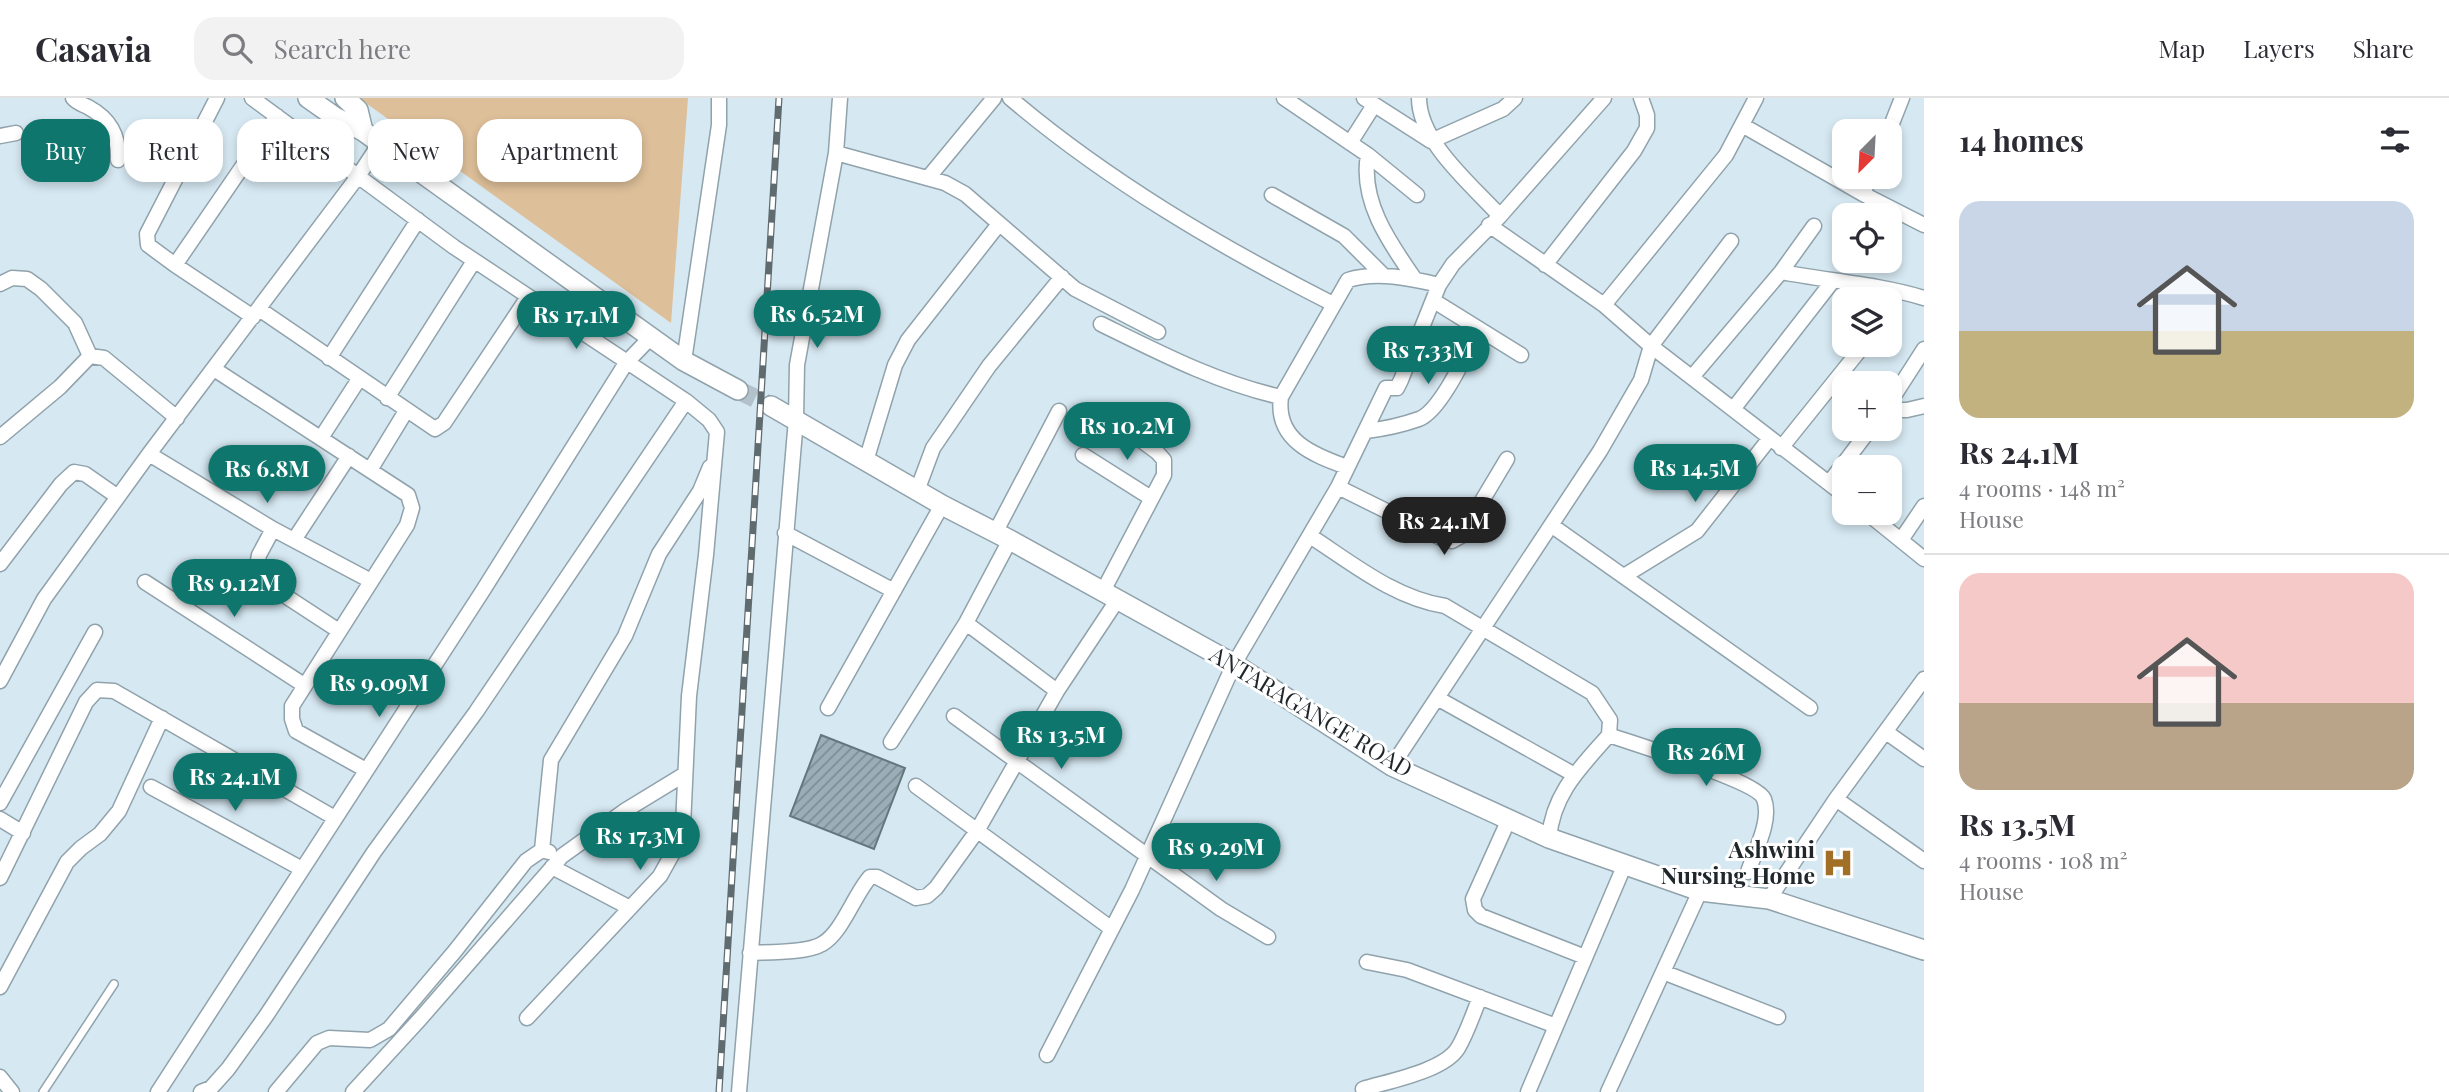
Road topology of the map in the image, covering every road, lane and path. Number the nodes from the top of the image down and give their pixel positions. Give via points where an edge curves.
1 (73, 98) edge
2 (217, 98) edge
3 (253, 98) edge
4 (308, 98) edge
5 (345, 98) edge
6 (719, 98) edge
7 (840, 98) edge
8 (994, 98) edge
9 (1010, 98) edge
10 (1284, 98) edge
11 (1419, 98) edge
12 (1515, 98) edge
13 (1604, 98) edge
14 (1641, 98) edge
15 (1756, 98) edge
16 (1902, 98) edge
17 (1369, 102) edge
18 (277, 116) junction
19 (1894, 119) edge
20 (1741, 125) junction
21 (363, 131) junction
22 (16, 133) dead end
23 (368, 135) edge
24 (0, 136) edge
25 (1432, 141) junction
26 (1350, 143) junction
27 (836, 153) junction
28 (1368, 155) junction
29 (118, 160) dead end
30 (368, 161) edge
31 (359, 175) junction
32 (928, 178) junction
33 (434, 182) edge
34 (1865, 189) edge
35 (1272, 194) dead end
36 (1863, 194) junction
37 (1417, 195) dead end
38 (418, 220) junction
39 (1495, 221) junction
40 (999, 224) junction
41 (1924, 225) edge
42 (1814, 226) dead end
43 (1731, 241) dead end
44 (474, 261) junction
45 (175, 265) junction
46 (1545, 265) junction
47 (1781, 272) junction
48 (1384, 276) junction
49 (1062, 277) junction
50 (1414, 278) junction
51 (1832, 282) junction
52 (0, 284) edge
53 (1439, 285) junction
54 (528, 297) junction
55 (1924, 298) edge
56 (1434, 301) junction
57 (1333, 304) junction
58 (1604, 305) junction
59 (256, 313) junction
60 (1101, 324) dead end
61 (1479, 329) junction
62 (1158, 332) dead end
63 (651, 337) junction
64 (1651, 346) junction
65 (1924, 349) edge
66 (1521, 355) dead end
67 (90, 356) junction
68 (1854, 357) edge
69 (329, 358) junction
70 (684, 361) junction
71 (626, 363) junction
72 (214, 369) junction
73 (1692, 377) junction
74 (359, 379) junction
75 (1902, 383) edge
76 (738, 390) tunnel mouth
77 (1281, 397) junction
78 (387, 398) junction
79 (686, 401) junction
80 (1924, 406) edge
81 (771, 407) tunnel mouth
82 (1734, 408) junction
83 (1902, 410) edge
84 (406, 411) junction
85 (1059, 411) dead end
86 (1107, 415) dead end
87 (177, 418) junction
88 (796, 419) junction
89 (1366, 432) junction
90 (0, 437) edge
91 (321, 438) junction
92 (1861, 441) edge
93 (1775, 443) junction
94 (149, 454) junction
95 (1083, 455) dead end
96 (715, 456) junction
97 (349, 457) junction
98 (1507, 459) dead end
99 (866, 461) junction
100 (1347, 467) junction
101 (370, 470) junction
102 (1829, 483) junction
103 (1832, 485) edge
104 (1338, 487) junction
105 (917, 491) junction
106 (118, 497) junction
107 (1151, 498) junction
108 (942, 505) junction
109 (1924, 506) edge
110 (1551, 525) junction
111 (1882, 525) edge
112 (273, 529) junction
113 (785, 533) junction
114 (1002, 536) junction
115 (1310, 536) junction
116 (294, 540) junction
117 (1901, 540) junction
118 (1924, 559) edge
119 (0, 564) edge
120 (1624, 576) junction
121 (371, 581) junction
122 (145, 582) dead end
123 (894, 590) junction
124 (1110, 596) junction
125 (966, 623) junction
126 (1482, 630) junction
127 (339, 631) junction
128 (95, 632) dead end
129 (1234, 664) junction
130 (1924, 679) edge
131 (0, 681) edge
132 (304, 685) junction
133 (1057, 691) junction
134 (1437, 698) junction
135 (828, 708) dead end
136 (1810, 708) dead end
137 (954, 716) dead end
138 (162, 718) junction
139 (1886, 732) junction
140 (1609, 735) junction
141 (891, 742) dead end
142 (1924, 760) edge
143 (1017, 762) junction
144 (1392, 766) junction
145 (366, 770) junction
146 (685, 774) junction
147 (1573, 774) junction
148 (916, 786) dead end
149 (151, 788) dead end
150 (1836, 799) junction
151 (0, 803) edge
152 (335, 818) junction
153 (0, 819) edge
154 (1509, 819) junction
155 (977, 831) junction
156 (23, 833) junction
157 (1549, 838) junction
158 (542, 850) junction
159 (1148, 854) junction
160 (562, 856) junction
161 (1924, 861) edge
162 (1625, 864) junction
163 (552, 867) junction
164 (302, 869) junction
165 (1748, 872) dead end
166 (0, 878) edge
167 (1700, 891) junction
168 (1769, 900) junction
169 (630, 908) junction
170 (1112, 929) junction
171 (1268, 937) dead end
172 (1924, 950) edge
173 (750, 953) junction
174 (1585, 957) junction
175 (1367, 962) dead end
176 (1663, 972) junction
177 (114, 984) dead end
178 (0, 987) edge
179 (1480, 997) junction
180 (1778, 1017) dead end
181 (527, 1018) dead end
182 (1556, 1026) junction
183 (1047, 1055) dead end
184 (0, 1077) edge
185 (1363, 1089) dead end
186 (12, 1092) edge
187 (43, 1092) edge
188 (158, 1092) edge
189 (201, 1092) edge
190 (276, 1092) edge
191 (353, 1092) edge
192 (739, 1092) edge
193 (1528, 1092) edge
194 (1608, 1092) edge

1 - 29 street via 100,115 114,133
2 - 45 street via 147,233 148,244
3 - 18 street
4 - 21 street
5 - 21 street via 358,110
6 - 70 street via 719,125
7 - 27 street
8 - 32 street
9 - 57 street via 1148,201
10 - 26 street
11 - 25 street via 1419,111
12 - 25 street via 1503,109
13 - 39 street
14 - 46 street via 1647,128 1634,151
15 - 20 street
16 - 19 street
17 - 25 street
17 - 26 street
18 - 31 street
18 - 45 street
20 - 36 street
20 - 58 street via 1726,155
21 - 23 street
22 - 24 street
25 - 39 street
26 - 28 street
27 - 32 street
27 - 88 street via 797,365
28 - 37 street
28 - 50 street via 1365,173 1380,226
30 - 31 street
31 - 38 street
31 - 59 street
32 - 40 street via 965,194
33 - 63 street
34 - 36 street
35 - 48 street via 1344,236
36 - 41 street
38 - 44 street
38 - 69 street
39 - 46 street
39 - 53 street
40 - 49 street
40 - 99 street via 908,340 895,365
42 - 47 street
43 - 64 street
44 - 54 street
44 - 78 street
45 - 59 street
46 - 58 street
47 - 51 street
47 - 73 street
48 - 50 street
48 - 57 street via 1348,280
49 - 62 street via 1098,303
49 - 105 street via 989,366 933,448
50 - 53 street
51 - 55 street via 1888,288
51 - 82 street
52 - 67 street via 12,278 27,279 41,289 75,323
53 - 56 street
54 - 71 street
54 - 84 street via 444,423 435,429
56 - 61 street
56 - 89 street via 1397,388 1386,388
57 - 77 street
58 - 64 street
59 - 69 street
59 - 72 street
60 - 77 street via 1246,389
61 - 66 street
61 - 89 street via 1441,399 1421,419
63 - 70 street
63 - 71 street
64 - 73 street
64 - 110 street via 1641,380
65 - 75 street
67 - 87 street via 104,358
67 - 90 street
68 - 93 street
69 - 74 street
70 - 76 street
71 - 79 street
71 - 145 street
72 - 87 street
72 - 91 street
73 - 82 street
74 - 78 street
74 - 91 street
77 - 100 street via 1283,427 1315,456
78 - 84 street
79 - 96 street via 718,432
79 - 189 street via 374,852 267,1016 228,1069
80 - 83 street
81 - 88 street, ANTARAGANGE ROAD
82 - 93 street
84 - 101 street
85 - 114 street
86 - 107 street via 1164,460 1164,475
87 - 94 street
88 - 99 street, ANTARAGANGE ROAD
88 - 113 street
89 - 100 street
91 - 97 street
92 - 102 street
93 - 102 street
93 - 120 street via 1697,531
94 - 106 street
94 - 112 street
95 - 107 street
96 - 146 street
96 - 158 street via 700,491 659,554 625,636 551,760
97 - 101 street
97 - 116 street
98 - 104 street via 1461,536 1452,541
99 - 105 street, ANTARAGANGE ROAD
100 - 104 street
101 - 121 street via 408,495 412,508 407,525
102 - 103 street
104 - 115 street
105 - 108 street, ANTARAGANGE ROAD
106 - 119 street via 85,474 74,472
106 - 131 street via 44,599
107 - 124 street
108 - 114 street, ANTARAGANGE ROAD
108 - 123 street
109 - 117 street
110 - 120 street
110 - 126 street
111 - 117 street
112 - 116 street
112 - 127 street via 259,555 255,576
113 - 123 street
113 - 173 street
114 - 124 street, ANTARAGANGE ROAD
114 - 125 street
115 - 126 street via 1401,593 1445,606
115 - 129 street
116 - 121 street
117 - 118 street
120 - 136 street
121 - 127 street
122 - 132 street
123 - 135 street
124 - 129 street, ANTARAGANGE ROAD
124 - 133 street
125 - 133 street
125 - 141 street
126 - 134 street
126 - 140 street via 1592,693 1610,720
127 - 132 street
128 - 151 street
129 - 144 street, ANTARAGANGE ROAD
129 - 159 street
130 - 139 street
132 - 145 street via 292,706 296,731
133 - 143 street
134 - 144 street
134 - 147 street
137 - 143 street
138 - 152 street
138 - 156 street via 114,691 97,690 86,702
138 - 178 street via 119,811 67,862
139 - 142 street
139 - 150 street
140 - 147 street
140 - 165 street via 1760,792 1766,818
143 - 155 street
143 - 159 street
144 - 154 street, ANTARAGANGE ROAD
145 - 152 street
146 - 160 street
146 - 169 street via 683,826 675,849 660,876
147 - 157 street via 1550,824
148 - 155 street
149 - 164 street
150 - 161 street
150 - 168 street
152 - 164 street
153 - 156 street
154 - 157 street, ANTARAGANGE ROAD
154 - 174 street via 1472,899 1475,910
155 - 170 street
155 - 173 street via 927,896 916,898 870,877 835,932 821,945
156 - 166 street
157 - 162 street, ANTARAGANGE ROAD
158 - 160 street
158 - 190 street via 526,861 388,1029 370,1040 329,1038 317,1043
159 - 170 street
159 - 171 street
160 - 163 street
162 - 167 street, ANTARAGANGE ROAD
162 - 174 street
163 - 169 street
163 - 191 street
164 - 188 street
167 - 168 street, ANTARAGANGE ROAD
167 - 176 street
168 - 172 street, ANTARAGANGE ROAD
169 - 181 street
170 - 183 street
173 - 192 street
174 - 182 street
175 - 179 street via 1407,970
176 - 180 street
176 - 194 street
177 - 187 lane
179 - 182 street
179 - 185 street via 1458,1049 1449,1059
182 - 193 street
184 - 186 street

